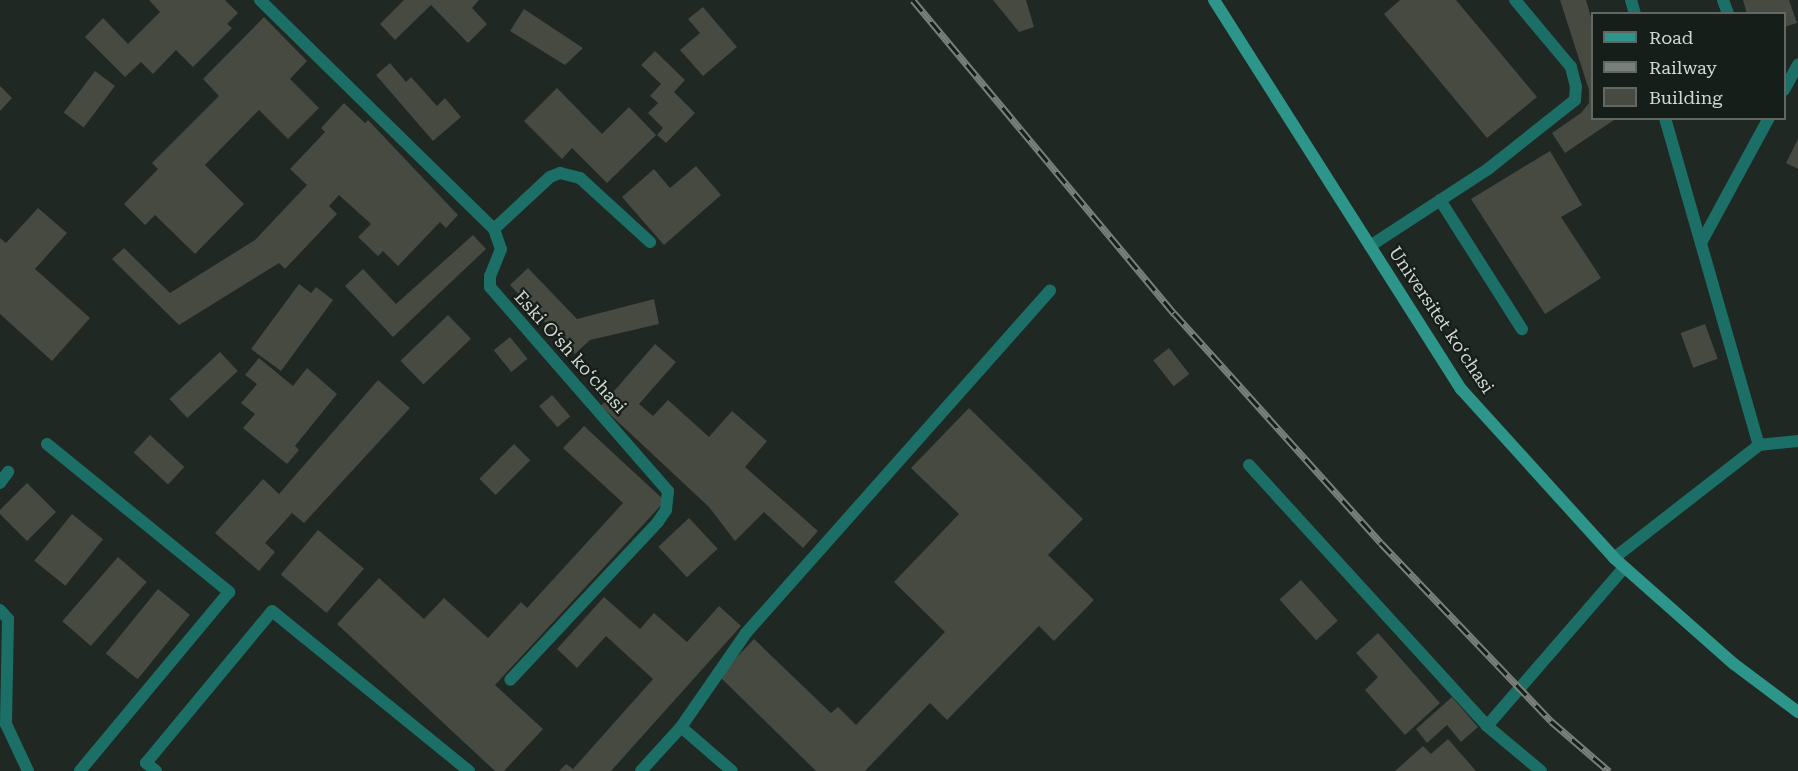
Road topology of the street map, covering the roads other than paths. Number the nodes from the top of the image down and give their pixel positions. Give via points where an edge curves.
1 (260, 0) edge
2 (1214, 0) edge
3 (1515, 0) edge
4 (1798, 65) edge
5 (1786, 88) edge
6 (1666, 120) edge
7 (1767, 120) edge
8 (1440, 200) junction
9 (494, 229) junction
10 (650, 242) dead end
11 (1701, 243) junction
12 (1370, 246) junction
13 (1050, 291) dead end
14 (1522, 329) dead end
15 (1798, 441) edge
16 (47, 444) dead end
17 (1759, 445) junction
18 (1249, 465) dead end
19 (9, 472) dead end
20 (0, 483) edge
21 (1614, 558) junction
22 (1624, 568) junction
23 (0, 610) edge
24 (510, 680) dead end
25 (1798, 712) edge
26 (1487, 726) junction
27 (681, 727) junction
28 (28, 771) edge
29 (80, 771) edge
30 (156, 771) edge
31 (469, 771) edge
32 (641, 771) edge
33 (732, 771) edge
34 (1540, 771) edge

1 - 9 street
2 - 12 main road, Universitet kо‘chasi
3 - 8 street via 1571,67 1575,100 1488,169
4 - 5 street
6 - 11 street
7 - 11 street
8 - 12 street
8 - 14 street
9 - 10 street via 550,177 572,174
9 - 24 street, Eski Oʻsh koʻchasi via 501,249 490,276 490,287 668,491 666,510 658,522
11 - 17 street
12 - 21 main road, Universitet kо‘chasi via 1461,389
13 - 27 street via 746,633
15 - 17 street
16 - 29 street via 229,592
17 - 21 street
18 - 26 street
19 - 20 street
21 - 22 main road, Universitet kо‘chasi
22 - 25 main road, Universitet kо‘chasi via 1734,664
22 - 26 street
23 - 28 street via 8,619 6,724
26 - 34 street
27 - 32 street
27 - 33 street
30 - 31 street via 146,763 272,611

